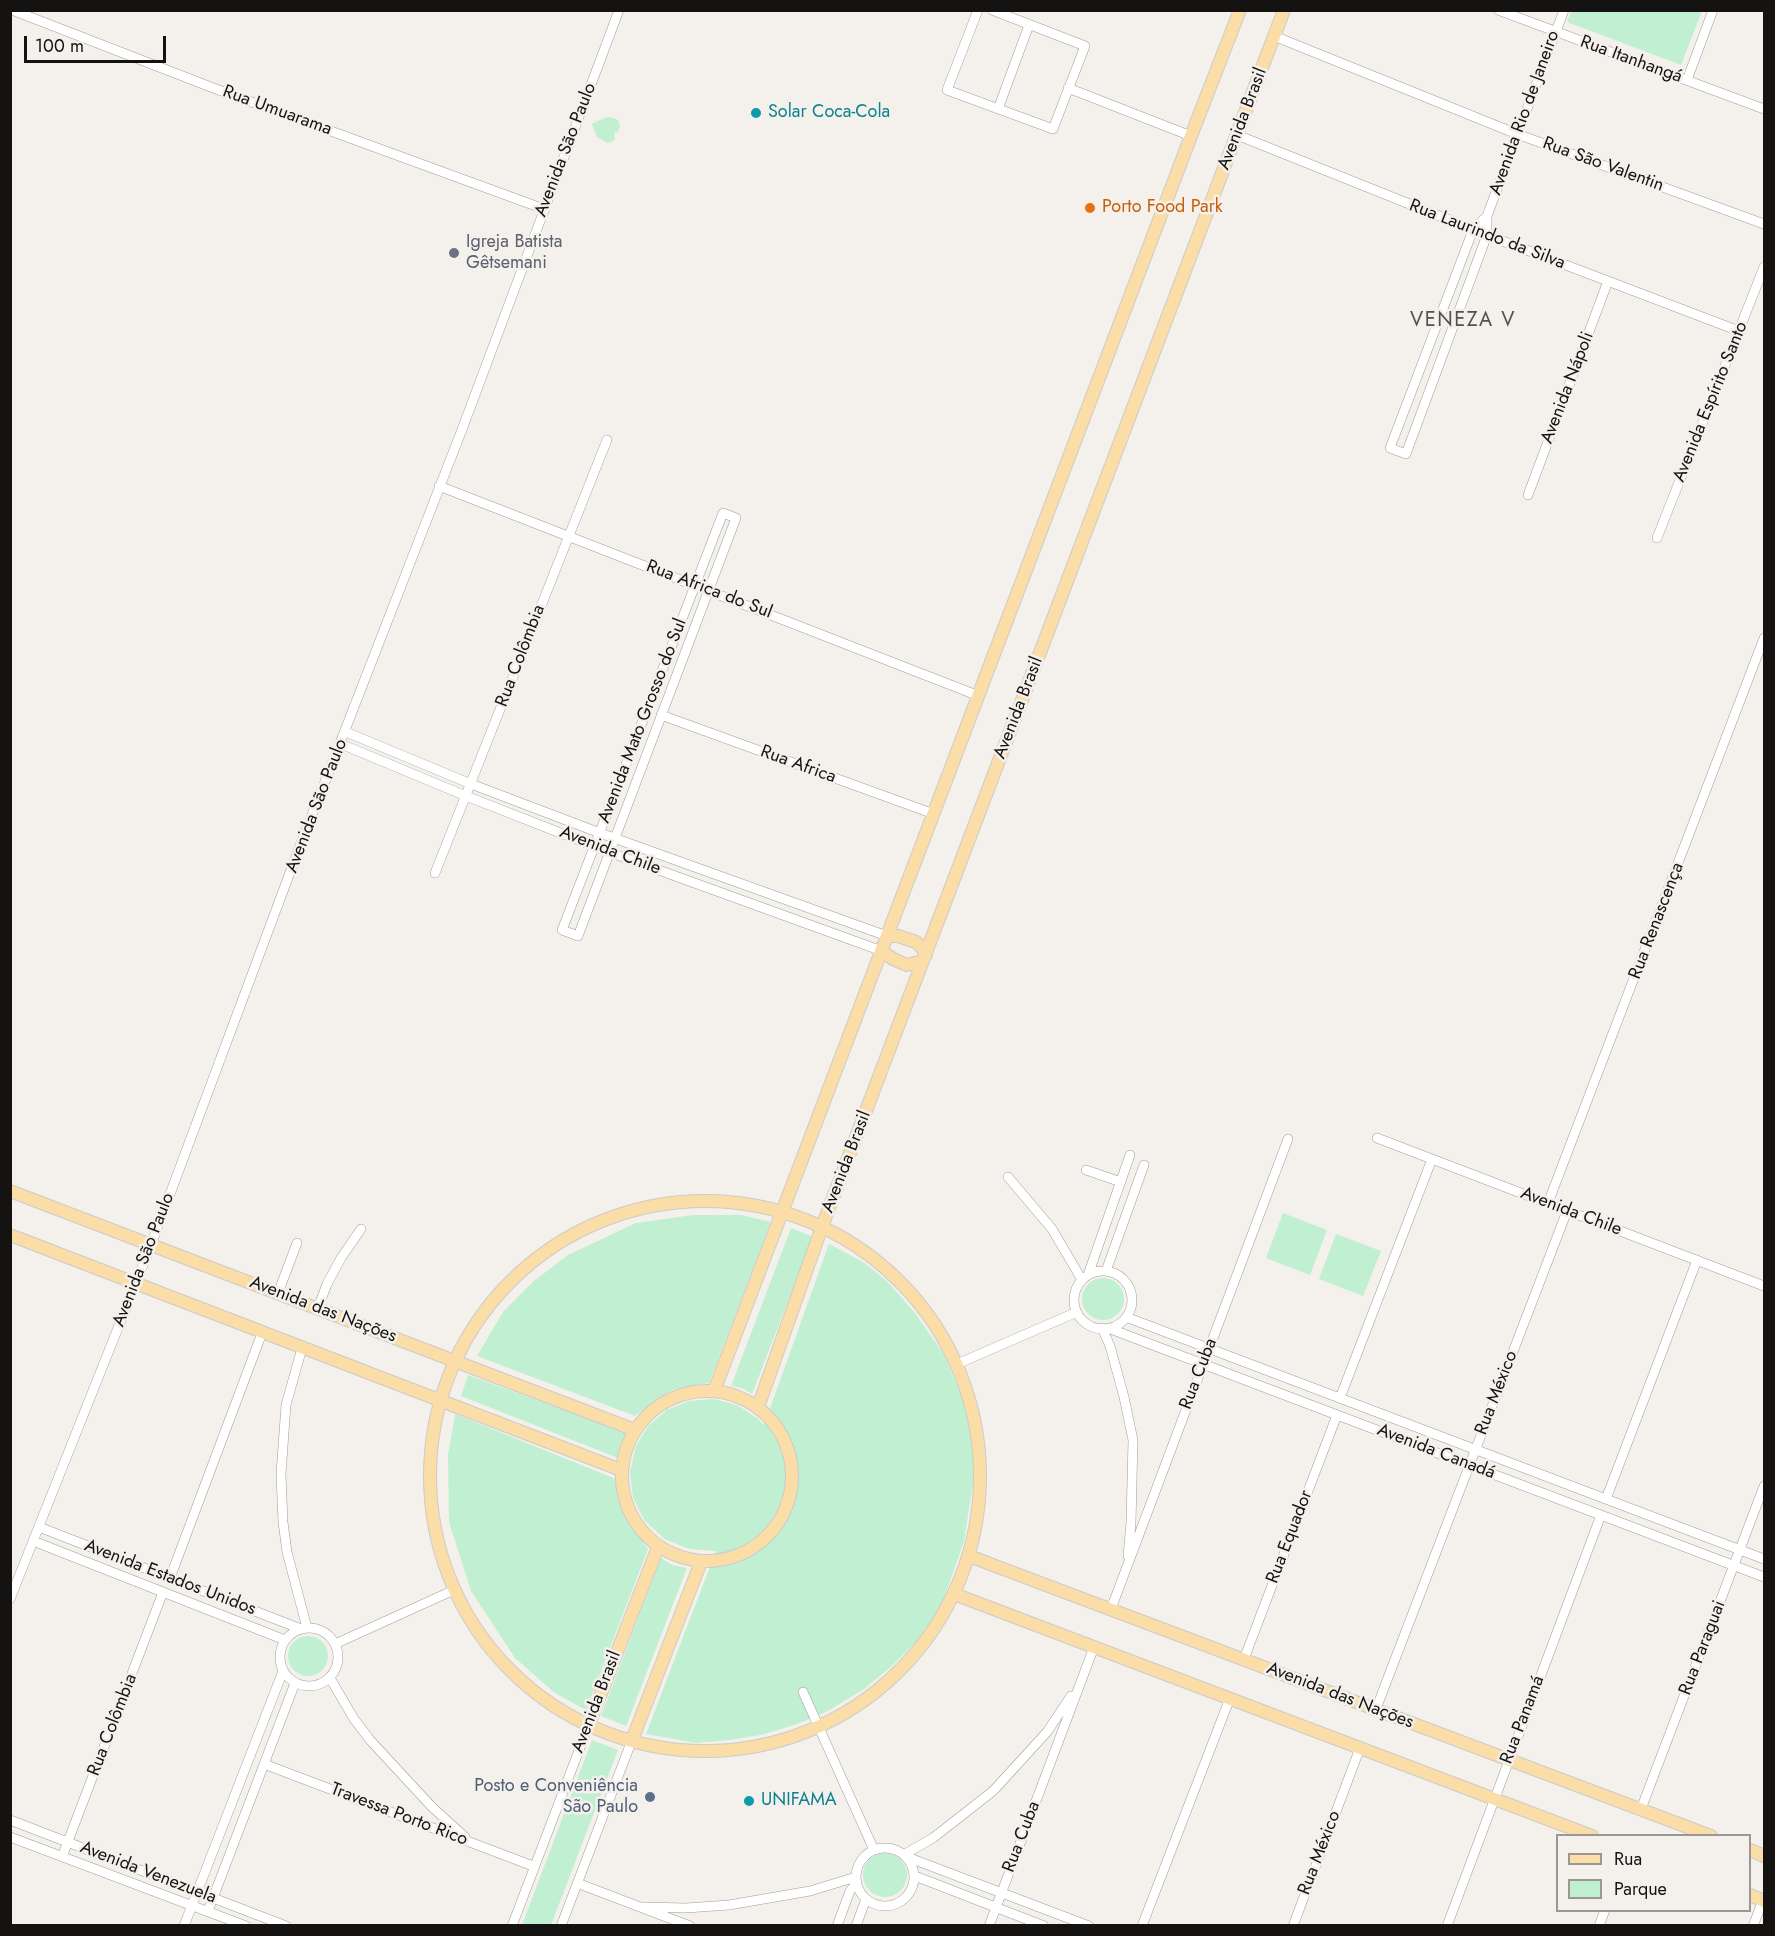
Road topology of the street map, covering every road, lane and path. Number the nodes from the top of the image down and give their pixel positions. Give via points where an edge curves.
1 (12, 10) edge
2 (619, 10) edge
3 (978, 10) edge
4 (992, 10) edge
5 (1240, 10) edge
6 (1284, 10) edge
7 (1498, 10) edge
8 (1564, 10) edge
9 (1713, 10) edge
10 (1029, 25) junction
11 (1555, 33) junction
12 (1274, 36) junction
13 (1687, 80) junction
14 (1068, 88) junction
15 (998, 109) junction
16 (1764, 109) edge
17 (1517, 134) junction
18 (1237, 135) junction
19 (1191, 136) junction
20 (544, 209) junction
21 (1487, 216) junction
22 (1764, 224) edge
23 (1473, 230) junction
24 (1486, 235) junction
25 (1764, 267) edge
26 (1608, 281) junction
27 (1739, 331) junction
28 (607, 440) dead end
29 (439, 486) junction
30 (1528, 495) dead end
31 (568, 535) junction
32 (1657, 538) dead end
33 (695, 585) junction
34 (709, 589) junction
35 (1764, 638) edge
36 (979, 696) junction
37 (661, 716) junction
38 (346, 732) junction
39 (341, 744) junction
40 (471, 784) junction
41 (466, 796) junction
42 (934, 814) junction
43 (600, 833) junction
44 (615, 838) junction
45 (596, 846) junction
46 (609, 852) junction
47 (435, 873) dead end
48 (887, 936) junction
49 (882, 951) junction
50 (924, 958) junction
51 (1377, 1138) dead end
52 (1288, 1139) dead end
53 (1130, 1155) dead end
54 (1432, 1159) junction
55 (1144, 1165) dead end
56 (1086, 1170) dead end
57 (1008, 1177) dead end
58 (1121, 1182) junction
59 (10, 1191) edge
60 (1548, 1203) junction
61 (1567, 1210) junction
62 (783, 1211) junction
63 (823, 1224) junction
64 (361, 1229) dead end
65 (10, 1235) edge
66 (297, 1244) dead end
67 (151, 1245) junction
68 (1697, 1260) junction
69 (1106, 1271) junction
70 (1085, 1277) junction
71 (135, 1284) junction
72 (1764, 1286) edge
73 (278, 1293) junction
74 (318, 1308) junction
75 (1077, 1311) junction
76 (1126, 1317) junction
77 (1105, 1328) junction
78 (262, 1333) junction
79 (302, 1348) junction
80 (1209, 1348) junction
81 (456, 1361) junction
82 (957, 1364) junction
83 (1204, 1364) junction
84 (714, 1391) junction
85 (1340, 1398) junction
86 (440, 1400) junction
87 (758, 1407) junction
88 (1337, 1415) junction
89 (635, 1430) junction
90 (1475, 1450) junction
91 (1469, 1465) junction
92 (621, 1470) junction
93 (1764, 1486) edge
94 (1606, 1499) junction
95 (1601, 1515) junction
96 (39, 1527) junction
97 (33, 1541) junction
98 (658, 1546) junction
99 (1740, 1550) junction
100 (969, 1556) junction
101 (1764, 1559) edge
102 (701, 1562) junction
103 (1735, 1566) junction
104 (1126, 1570) junction
105 (1764, 1577) edge
106 (170, 1578) junction
107 (454, 1590) junction
108 (163, 1592) junction
109 (954, 1594) junction
110 (10, 1599) edge
111 (1111, 1610) junction
112 (304, 1628) junction
113 (285, 1640) junction
114 (335, 1644) junction
115 (1094, 1647) junction
116 (1244, 1659) junction
117 (283, 1671) junction
118 (330, 1678) junction
119 (295, 1683) junction
120 (1080, 1684) junction
121 (803, 1692) dead end
122 (1230, 1698) junction
123 (1376, 1709) junction
124 (589, 1724) junction
125 (818, 1726) junction
126 (632, 1740) junction
127 (1360, 1748) junction
128 (1508, 1759) junction
129 (264, 1764) junction
130 (1493, 1798) junction
131 (1641, 1809) junction
132 (10, 1820) edge
133 (1587, 1834) edge
134 (1706, 1834) edge
135 (10, 1838) edge
136 (68, 1842) junction
137 (470, 1842) junction
138 (874, 1850) junction
139 (906, 1855) junction
140 (62, 1857) junction
141 (533, 1866) junction
142 (915, 1876) junction
143 (856, 1880) junction
144 (577, 1882) junction
145 (196, 1891) junction
146 (1001, 1892) junction
147 (213, 1897) junction
148 (866, 1899) junction
149 (1764, 1900) edge
150 (191, 1905) junction
151 (642, 1907) junction
152 (995, 1907) junction
153 (208, 1911) junction
154 (1605, 1912) edge
155 (184, 1926) edge
156 (246, 1926) edge
157 (286, 1926) edge
158 (512, 1926) edge
159 (561, 1926) edge
160 (690, 1926) edge
161 (837, 1926) edge
162 (856, 1926) edge
163 (988, 1926) edge
164 (1044, 1926) edge
165 (1089, 1926) edge
166 (1142, 1926) edge
167 (1293, 1926) edge
168 (1447, 1926) edge
169 (1599, 1926) edge
170 (1753, 1926) edge

1 - 20 street, Rua Umuarama
2 - 20 street, Avenida São Paulo
3 - 15 street via 947,90
4 - 10 street
5 - 19 main road
6 - 12 main road, Avenida Brasil
7 - 11 street, Rua Itanhangá
8 - 11 street, Avenida Rio de Janeiro
9 - 13 street
10 - 14 street via 1085,46
10 - 15 street
11 - 13 street, Rua Itanhangá
11 - 17 street, Avenida Rio de Janeiro
12 - 17 street, Rua São Valentin
12 - 18 main road, Avenida Brasil
13 - 16 street, Rua Itanhangá
14 - 15 street via 1053,129
14 - 19 street
17 - 21 street, Avenida Rio de Janeiro
17 - 22 street, Rua São Valentin
18 - 23 street, Rua Laurindo da Silva
18 - 50 main road, Avenida Brasil
19 - 36 main road
20 - 29 street, Avenida São Paulo
21 - 23 street, Avenida Rio de Janeiro
21 - 24 street, Avenida Rio de Janeiro
23 - 24 street, Rua Laurindo da Silva
23 - 24 street, Avenida Rio de Janeiro via 1389,448 1406,454
24 - 26 street, Rua Laurindo da Silva
25 - 27 street, Avenida Espírito Santo
26 - 27 street, Rua Laurindo da Silva
26 - 30 street, Avenida Nápoli
27 - 32 street, Avenida Espírito Santo
28 - 31 street, Rua Colômbia
29 - 31 street, Rua Africa do Sul
29 - 38 street, Avenida São Paulo
31 - 33 street, Rua Africa do Sul
31 - 40 street, Rua Colômbia
33 - 34 street, Rua Africa do Sul
33 - 34 street, Avenida Mato Grosso do Sul via 723,513 736,518
33 - 43 street, Avenida Mato Grosso do Sul
34 - 36 street, Rua Africa do Sul
34 - 37 street, Avenida Mato Grosso do Sul
35 - 60 street, Rua Renascença
36 - 42 main road
37 - 42 street, Rua Africa
37 - 44 street, Avenida Mato Grosso do Sul
38 - 39 street, Avenida São Paulo
38 - 40 street, Avenida Chile
39 - 41 street, Avenida Chile
39 - 67 street, Avenida São Paulo
40 - 41 street, Rua Colômbia
40 - 43 street, Avenida Chile
41 - 45 street, Avenida Chile
41 - 47 street, Rua Colômbia
42 - 48 main road
43 - 44 street, Avenida Chile
43 - 45 street, Avenida Mato Grosso do Sul
44 - 46 street, Avenida Mato Grosso do Sul
44 - 48 street, Avenida Chile
45 - 46 street, Avenida Chile
45 - 46 street, Avenida Mato Grosso do Sul via 562,930 578,936
46 - 49 street, Avenida Chile
48 - 49 main road
48 - 50 main road via 916,942
49 - 50 main road via 907,965
49 - 62 main road
50 - 63 main road, Avenida Brasil
51 - 54 street, Avenida Chile
52 - 80 street, Rua Cuba
53 - 58 street
54 - 60 street, Avenida Chile
54 - 85 street
55 - 69 street
56 - 58 street
57 - 70 street via 1052,1229
58 - 70 street
59 - 67 main road, Avenida das Nações
60 - 61 street, Avenida Chile
61 - 68 street, Avenida Chile
61 - 90 street, Rua México
62 - 63 main road
62 - 81 main road via 708,1203 664,1206 576,1236 523,1270 498,1295 478,1320
62 - 84 main road
63 - 82 main road via 895,1276 919,1301
63 - 87 main road, Avenida Brasil
64 - 74 street via 341,1258
65 - 71 main road
66 - 73 street
67 - 71 street, Avenida São Paulo
67 - 73 main road, Avenida das Nações
68 - 72 street, Avenida Chile
68 - 94 street
69 - 70 street
69 - 76 street via 1127,1284 1132,1301
70 - 75 street via 1075,1294
71 - 78 main road
71 - 96 street, Avenida São Paulo
73 - 74 main road, Avenida das Nações
74 - 81 main road, Avenida das Nações
75 - 77 street via 1089,1325
75 - 82 street
76 - 77 street
76 - 80 street, Avenida Canadá
77 - 83 street, Avenida Canadá
77 - 104 street via 1133,1440
78 - 79 main road
78 - 106 street
79 - 86 main road
79 - 112 street via 286,1405 281,1474 287,1552
80 - 83 street, Rua Cuba
80 - 85 street, Avenida Canadá
81 - 86 main road
81 - 89 main road, Avenida das Nações
82 - 100 main road via 968,1393 980,1453 979,1498
83 - 88 street, Avenida Canadá
83 - 104 street, Rua Cuba
84 - 87 main road via 737,1396
84 - 89 main road via 694,1391 675,1397 657,1406
85 - 90 street, Avenida Canadá
86 - 92 main road
86 - 107 main road via 431,1441 429,1477 433,1521
87 - 102 main road via 776,1424 787,1446 793,1470 787,1507 773,1530 753,1548 728,1559
88 - 91 street, Avenida Canadá
88 - 116 street, Rua Equador
89 - 92 main road
90 - 91 street, Rua México
90 - 94 street, Avenida Canadá
91 - 95 street, Avenida Canadá
91 - 123 street, Rua México
92 - 98 main road via 624,1499 636,1526
93 - 99 street, Rua Paraguai
94 - 99 street, Avenida Canadá
95 - 103 street, Avenida Canadá
95 - 128 street, Rua Panamá
96 - 97 street, Avenida São Paulo
96 - 106 street, Avenida Estados Unidos
97 - 108 street, Avenida Estados Unidos
97 - 110 street, Avenida São Paulo
98 - 102 main road via 678,1557
98 - 124 main road, Avenida Brasil
99 - 101 street, Avenida Canadá
99 - 103 street, Rua Paraguai
100 - 109 main road
100 - 111 main road, Avenida das Nações
102 - 126 main road
103 - 105 street, Avenida Canadá
103 - 131 street, Rua Paraguai
104 - 111 street, Rua Cuba
106 - 112 street, Avenida Estados Unidos
107 - 114 street
107 - 124 main road via 483,1642 514,1674 548,1702
108 - 113 street, Avenida Estados Unidos
108 - 136 street, Rua Colômbia
109 - 115 main road
109 - 125 main road via 919,1652 891,1679
111 - 116 main road, Avenida das Nações
112 - 113 street
112 - 114 street via 321,1630
113 - 117 street via 279,1655
114 - 118 street via 338,1662
115 - 120 street, Rua Cuba
115 - 122 main road
116 - 123 main road, Avenida das Nações
117 - 119 street
117 - 145 street
118 - 119 street via 315,1686
118 - 137 street via 370,1740
119 - 129 street
120 - 139 street via 1047,1732 993,1791
120 - 146 street, Rua Cuba
121 - 125 street
122 - 127 main road
122 - 166 street
123 - 128 main road, Avenida das Nações
124 - 126 main road
124 - 141 street, Avenida Brasil
125 - 126 main road via 781,1741 740,1748 689,1750
125 - 138 street
126 - 144 street
127 - 130 main road
127 - 167 street, Rua México
128 - 130 street, Rua Panamá
128 - 131 main road, Avenida das Nações
129 - 137 street, Travessa Porto Rico
129 - 147 street
130 - 133 main road
130 - 168 street, Rua Panamá
131 - 134 main road, Avenida das Nações
132 - 136 street, Avenida Venezuela
135 - 140 street, Avenida Venezuela
136 - 140 street, Rua Colômbia
136 - 145 street, Avenida Venezuela
137 - 141 street, Travessa Porto Rico
138 - 139 street via 886,1847
138 - 143 street via 860,1861
139 - 142 street
139 - 146 street
140 - 150 street, Avenida Venezuela
141 - 158 street, Avenida Brasil
142 - 148 street via 912,1890 899,1903 882,1906
142 - 152 street
143 - 148 street
143 - 151 street via 729,1905
143 - 161 street
144 - 151 street
144 - 159 street
145 - 147 street, Avenida Venezuela
145 - 150 street
146 - 152 street, Rua Cuba
146 - 165 street
147 - 153 street
147 - 157 street, Avenida Venezuela
148 - 162 street
149 - 170 street
150 - 153 street, Avenida Venezuela
150 - 155 street
151 - 160 street
152 - 163 street, Rua Cuba
152 - 164 street
153 - 156 street, Avenida Venezuela
154 - 169 street

